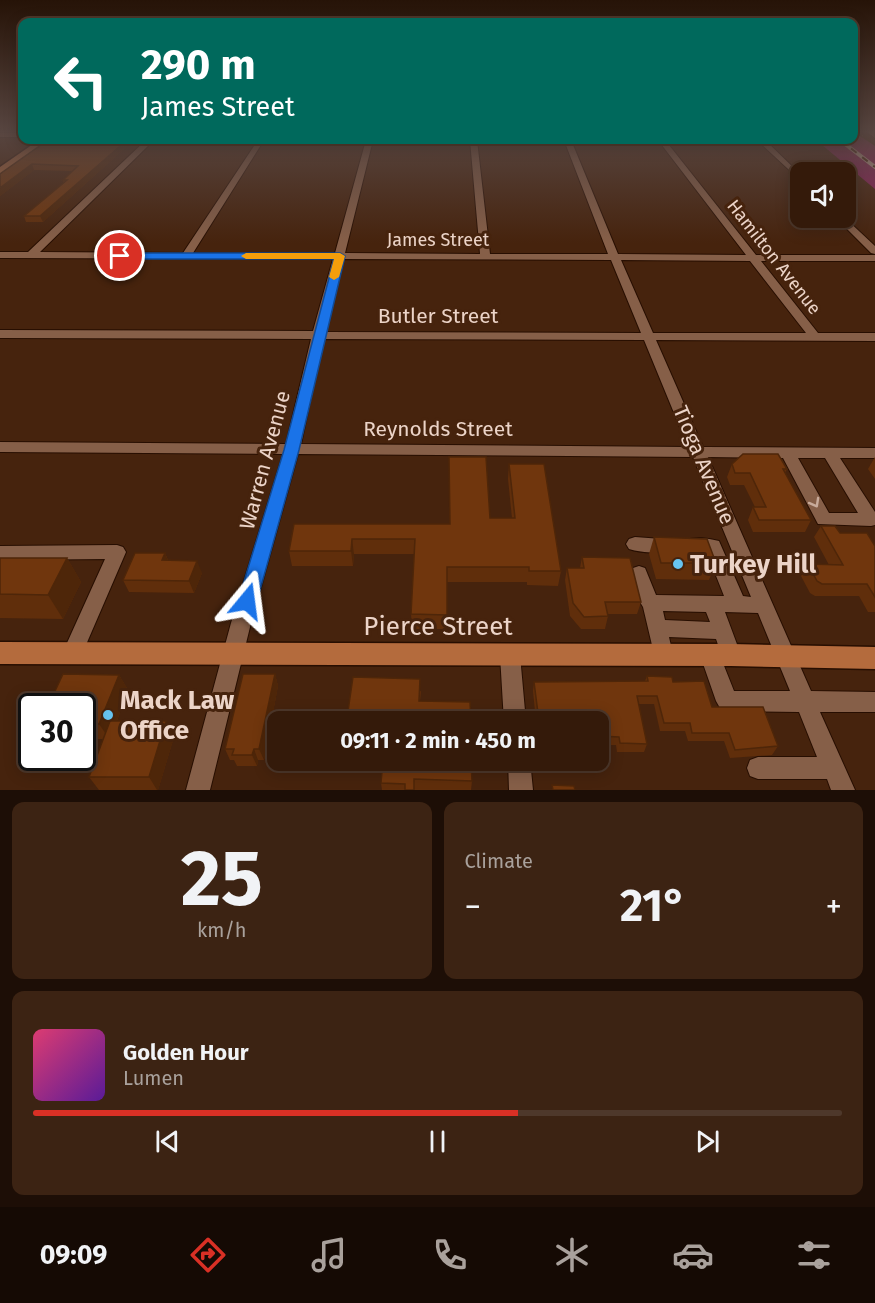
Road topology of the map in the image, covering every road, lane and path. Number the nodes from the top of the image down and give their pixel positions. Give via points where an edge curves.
1 (120, 169) edge
2 (242, 169) edge
3 (363, 169) edge
4 (477, 169) edge
5 (579, 169) edge
6 (685, 169) edge
7 (851, 228) edge
8 (875, 251) edge
9 (0, 255) edge
10 (31, 255) junction
11 (186, 256) junction
12 (340, 256) junction
13 (485, 257) junction
14 (615, 258) junction
15 (754, 258) junction
16 (875, 258) edge
17 (0, 334) edge
18 (318, 335) junction
19 (649, 337) junction
20 (815, 337) junction
21 (875, 337) edge
22 (0, 447) edge
23 (291, 450) junction
24 (698, 451) junction
25 (787, 452) junction
26 (829, 452) junction
27 (875, 453) edge
28 (635, 544) dead end
29 (0, 553) edge
30 (639, 573) dead end
31 (652, 603) junction
32 (713, 604) junction
33 (737, 604) junction
34 (763, 605) junction
35 (657, 628) junction
36 (723, 631) junction
37 (0, 653) edge
38 (72, 654) junction
39 (233, 654) junction
40 (510, 655) junction
41 (663, 655) junction
42 (721, 655) junction
43 (784, 656) junction
44 (873, 662) edge
45 (804, 702) junction
46 (875, 702) edge
47 (514, 711) edge
48 (758, 768) dead end
49 (833, 768) junction
50 (520, 771) edge
51 (198, 790) edge
52 (521, 790) edge
53 (843, 790) edge

1 - 10 street
2 - 11 street
3 - 12 street, Warren Avenue
4 - 13 street
5 - 14 street, Tioga Avenue
6 - 15 street, Hamilton Avenue
7 - 8 street
9 - 10 street, James Street
10 - 11 street, James Street
11 - 12 street, James Street
12 - 13 street, James Street
12 - 18 street, Warren Avenue
13 - 14 street, James Street
14 - 15 street, James Street
14 - 19 street, Tioga Avenue
15 - 16 street, James Street
15 - 20 street, Hamilton Avenue
17 - 18 street, Butler Street
18 - 19 street, Butler Street
18 - 23 street, Warren Avenue
19 - 20 street, Butler Street
19 - 24 street, Tioga Avenue
20 - 21 street, Butler Street
22 - 23 street, Reynolds Street
23 - 24 street, Reynolds Street
23 - 39 street, Warren Avenue
24 - 25 street, Reynolds Street
24 - 34 street, Tioga Avenue
25 - 26 street, Reynolds Street
25 -> 26 street via 824,519 871,520
26 - 27 street, Reynolds Street
28 - 33 street via 712,546
29 - 38 street via 117,552
30 - 31 street via 646,597
31 - 32 street
31 - 35 street
32 - 33 street
32 - 36 street
33 - 34 street
34 - 43 street, Tioga Avenue
35 - 36 street
35 - 41 street
36 - 42 street
37 - 38 main road, Pierce Street
38 - 39 main road, Pierce Street
39 - 40 main road, Pierce Street
39 - 51 street, Warren Avenue
40 - 41 main road, Pierce Street
40 - 47 street
41 - 42 main road, Pierce Street
42 - 43 main road, Pierce Street
42 - 45 street via 727,701
43 - 44 main road, Pierce Street
43 - 45 street, Tioga Avenue
45 - 46 street
45 - 49 street, Tioga Avenue
48 - 49 street
49 - 53 street, Tioga Avenue
50 - 52 street

